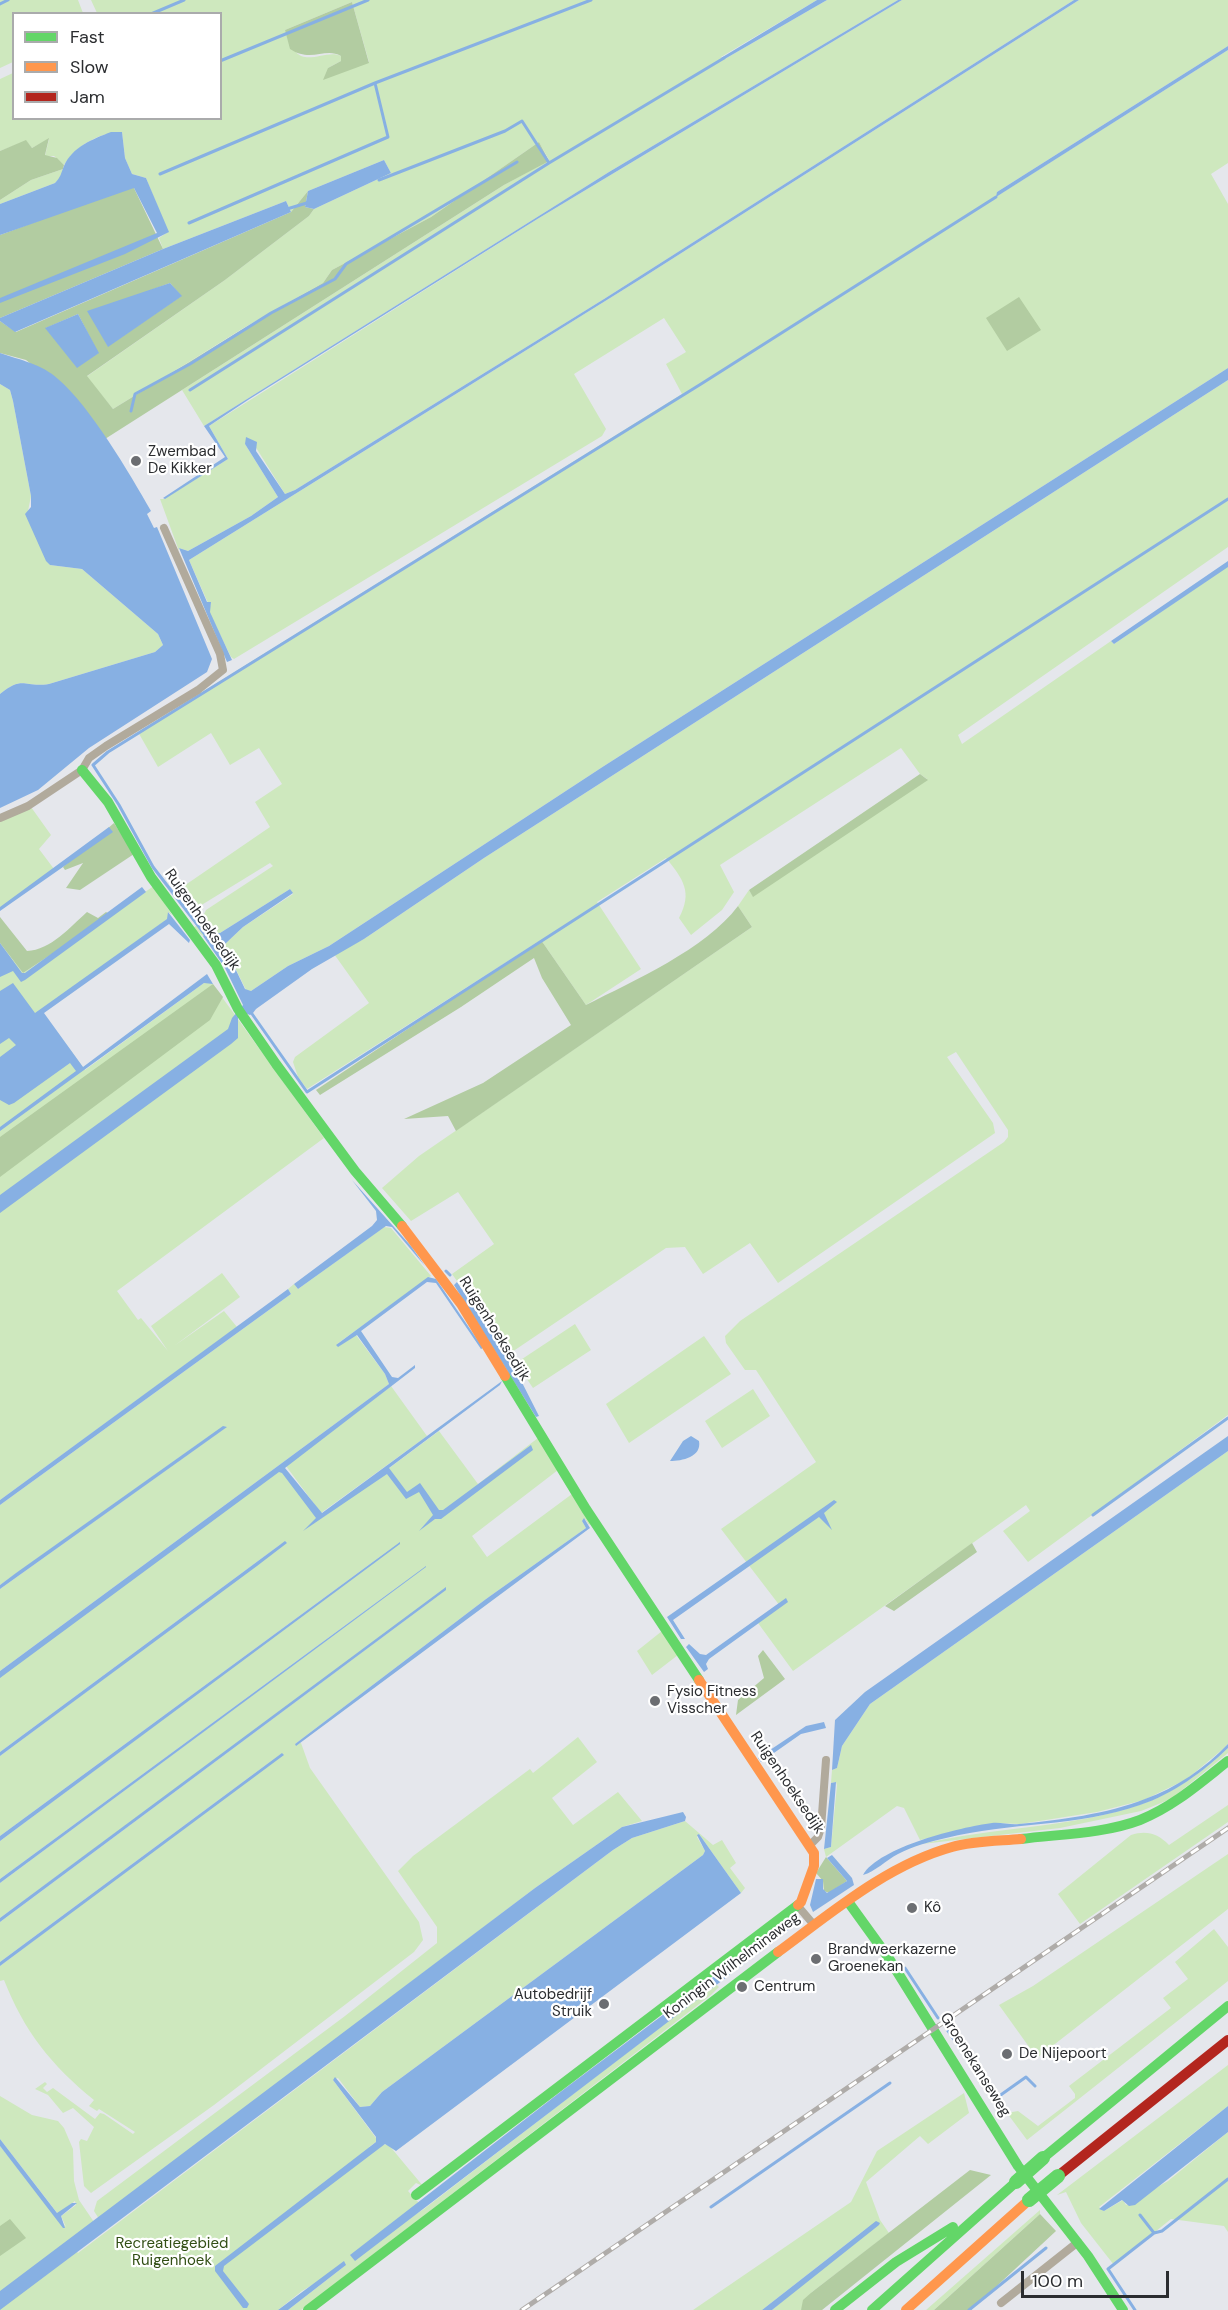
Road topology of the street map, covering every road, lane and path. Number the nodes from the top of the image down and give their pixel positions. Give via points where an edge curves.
1 (164, 528) dead end
2 (82, 770) junction
3 (0, 818) edge
4 (826, 1760) dead end
5 (1228, 1761) edge
6 (810, 1845) junction
7 (849, 1903) junction
8 (797, 1905) junction
9 (814, 1925) junction
10 (1228, 2006) edge
11 (1228, 2040) edge
12 (416, 2195) dead end
13 (988, 2205) junction
14 (1078, 2242) junction
15 (1000, 2303) dead end
16 (308, 2310) edge
17 (835, 2310) edge
18 (872, 2310) edge
19 (906, 2310) edge
20 (1123, 2310) edge

1 - 2 street via 220,654 223,670 198,690 106,746
2 - 3 street via 28,806
2 - 6 main road, Ruigenhoeksedijk via 108,802 151,877 216,965 240,1012 340,1152 461,1304 586,1509
4 - 6 street via 821,1828
5 - 7 main road, Koningin Wilhelminaweg via 1179,1799 1139,1820 946,1849 898,1869
6 - 8 main road, Ruigenhoeksedijk via 814,1866
7 - 9 main road, Koningin Wilhelminaweg
7 - 14 main road, Groenekanseweg via 899,1975 1018,2166
8 - 9 street
8 - 12 main road, Koningin Wilhelminaweg
9 - 16 main road, Koningin Wilhelminaweg
10 - 13 main road, bridge
11 - 19 main road, bridge via 1029,2200
13 - 17 main road via 896,2262
13 - 18 main road
14 - 15 street
14 - 20 main road, Groenekanseweg

